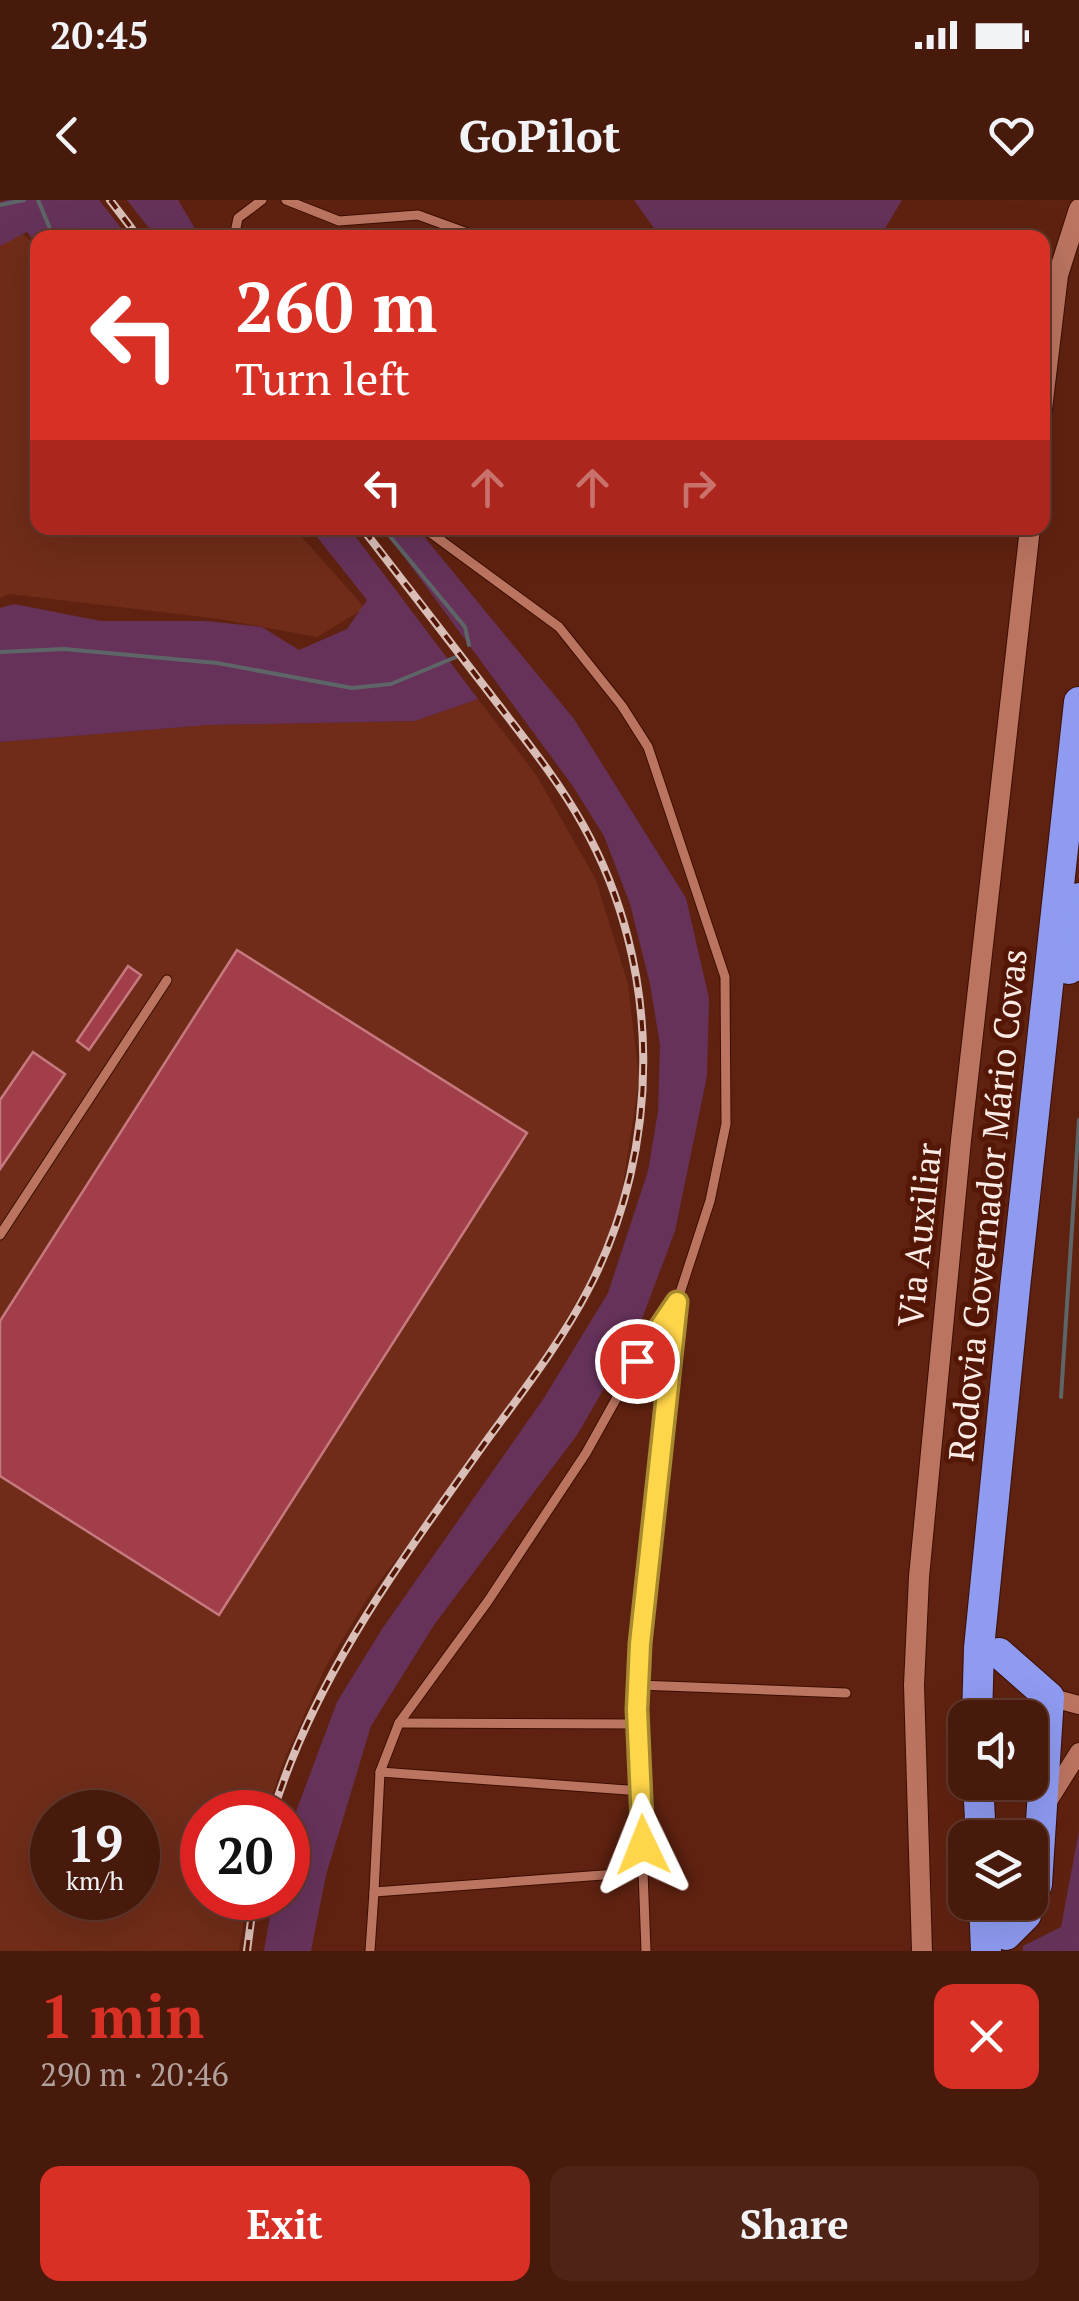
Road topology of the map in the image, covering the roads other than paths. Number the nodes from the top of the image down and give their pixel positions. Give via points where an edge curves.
1 (262, 200) edge
2 (286, 200) edge
3 (1079, 209) edge
4 (236, 230) edge
5 (459, 230) edge
6 (1050, 342) edge
7 (434, 535) edge
8 (1029, 535) edge
9 (1079, 702) edge
10 (1079, 898) edge
11 (167, 980) dead end
12 (0, 1235) edge
13 (677, 1302) junction
14 (999, 1653) junction
15 (638, 1686) junction
16 (846, 1693) dead end
17 (1049, 1698) junction
18 (978, 1700) edge
19 (997, 1700) edge
20 (1079, 1705) edge
21 (399, 1724) junction
22 (638, 1724) junction
23 (1079, 1752) edge
24 (380, 1772) junction
25 (641, 1791) junction
26 (1044, 1808) junction
27 (644, 1872) junction
28 (374, 1892) junction
29 (991, 1920) edge
30 (1002, 1920) edge
31 (1000, 1946) edge
32 (370, 1951) edge
33 (646, 1951) edge
34 (922, 1951) edge

1 - 4 lane via 238,218
2 - 5 lane via 340,221 418,215
3 - 6 street via 1058,275
7 - 13 lane via 559,627 622,706 648,747 720,954 726,1124 706,1216
8 - 34 street, Via Auxiliar via 919,1577 914,1685
9 - 18 highway, Rodovia Governador Mário Covas
10 - 14 highway, Rodovia Governador Mário Covas via 1059,1038
11 - 12 lane
13 - 15 lane
13 - 21 lane via 532,1536
14 - 17 highway
14 - 19 highway, Rodovia Governador Mário Covas
15 - 16 lane
15 - 22 lane
17 - 20 street
17 - 26 highway
21 - 22 lane
21 - 24 lane
22 - 25 lane
23 - 26 street
24 - 25 lane
24 - 28 lane
25 - 27 lane
26 - 31 highway via 1037,1884 1026,1915
27 - 28 lane
27 - 33 lane
28 - 32 lane
29 - 31 highway
30 - 31 highway

